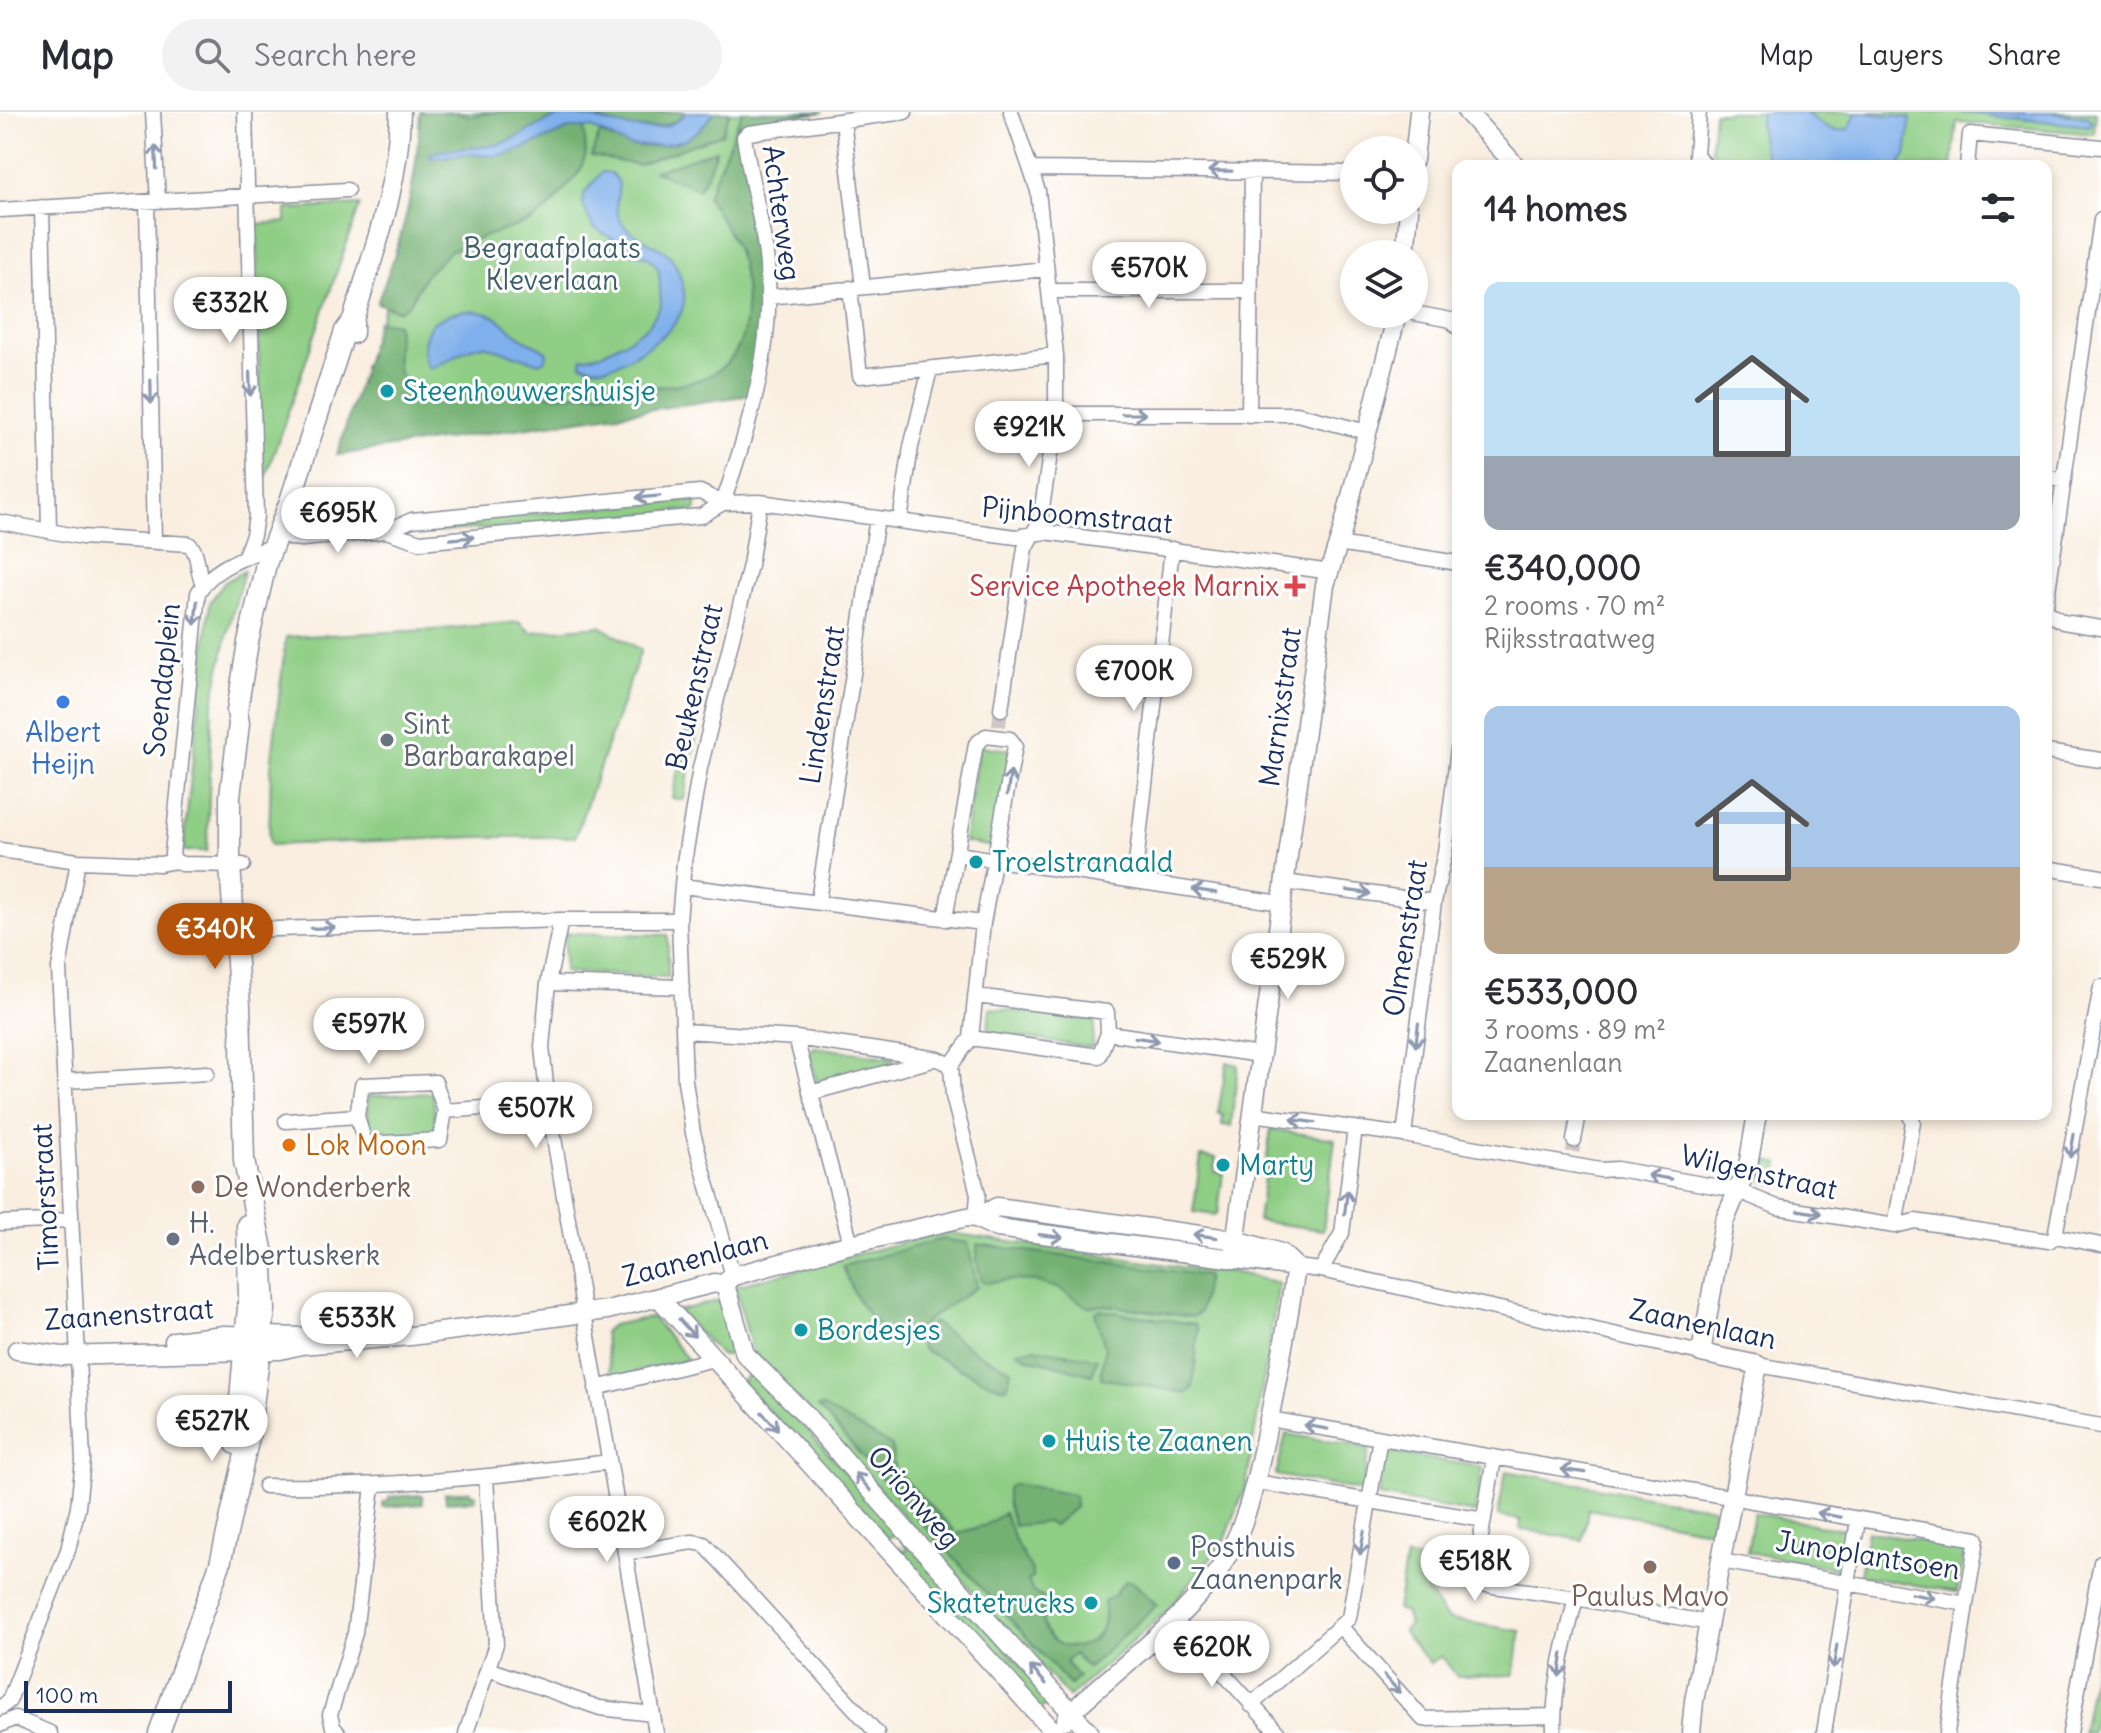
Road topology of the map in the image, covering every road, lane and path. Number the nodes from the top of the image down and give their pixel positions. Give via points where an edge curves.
1 (153, 112) edge
2 (245, 112) edge
3 (391, 112) edge
4 (400, 112) edge
5 (905, 112) edge
6 (1011, 112) edge
7 (1419, 112) edge
8 (1467, 112) edge
9 (1699, 112) edge
10 (843, 120) junction
11 (1416, 136) edge
12 (2101, 147) edge
13 (1511, 160) edge
14 (1701, 160) edge
15 (1968, 160) edge
16 (1031, 169) junction
17 (393, 171) junction
18 (1252, 172) junction
19 (1340, 173) edge
20 (347, 190) dead end
21 (246, 194) junction
22 (152, 202) junction
23 (42, 207) junction
24 (0, 210) edge
25 (2101, 220) edge
26 (1045, 269) junction
27 (856, 287) junction
28 (1049, 291) junction
29 (1249, 291) junction
30 (2096, 292) edge
31 (768, 297) junction
32 (1428, 316) edge
33 (1452, 321) edge
34 (1393, 328) edge
35 (1056, 355) junction
36 (930, 369) junction
37 (1056, 414) junction
38 (1249, 415) junction
39 (1367, 432) junction
40 (2052, 479) edge
41 (2063, 480) junction
42 (760, 502) junction
43 (723, 503) junction
44 (877, 518) junction
45 (900, 521) junction
46 (0, 522) edge
47 (49, 530) junction
48 (386, 531) junction
49 (1032, 534) junction
50 (281, 537) junction
51 (154, 541) junction
52 (1338, 544) junction
53 (1172, 549) junction
54 (244, 558) junction
55 (2052, 561) edge
56 (1452, 562) edge
57 (1331, 572) junction
58 (203, 584) junction
59 (2052, 616) edge
60 (2101, 628) edge
61 (1001, 709) tunnel mouth
62 (2052, 753) edge
63 (2101, 760) edge
64 (0, 850) edge
65 (1451, 852) edge
66 (957, 854) junction
67 (996, 860) junction
68 (78, 861) junction
69 (175, 861) junction
70 (236, 865) junction
71 (2052, 869) edge
72 (2101, 877) edge
73 (1134, 881) junction
74 (1284, 882) junction
75 (682, 886) junction
76 (818, 901) junction
77 (1434, 902) junction
78 (1281, 903) junction
79 (945, 919) junction
80 (561, 920) junction
81 (679, 920) junction
82 (983, 923) junction
83 (239, 931) junction
84 (548, 983) junction
85 (682, 987) junction
86 (2101, 987) edge
87 (975, 996) junction
88 (684, 1031) junction
89 (1108, 1033) junction
90 (796, 1038) junction
91 (971, 1038) junction
92 (1260, 1055) junction
93 (944, 1062) junction
94 (207, 1073) dead end
95 (65, 1081) junction
96 (810, 1093) junction
97 (548, 1103) junction
98 (445, 1111) junction
99 (1252, 1114) junction
100 (357, 1116) junction
101 (1578, 1120) edge
102 (1756, 1120) edge
103 (1914, 1120) edge
104 (286, 1121) dead end
105 (1355, 1128) junction
106 (1404, 1135) junction
107 (1572, 1152) junction
108 (1736, 1190) junction
109 (976, 1218) junction
110 (71, 1220) junction
111 (0, 1223) edge
112 (1895, 1226) junction
113 (2055, 1236) junction
114 (1236, 1240) junction
115 (851, 1244) junction
116 (2101, 1245) edge
117 (1233, 1259) junction
118 (1296, 1267) junction
119 (1321, 1270) junction
120 (728, 1280) junction
121 (659, 1298) junction
122 (584, 1314) junction
123 (253, 1343) junction
124 (9, 1350) edge
125 (79, 1350) junction
126 (1701, 1353) junction
127 (745, 1354) junction
128 (716, 1361) junction
129 (1758, 1365) junction
130 (596, 1388) junction
131 (1269, 1419) junction
132 (2101, 1426) edge
133 (1380, 1438) junction
134 (1494, 1459) junction
135 (609, 1462) junction
136 (486, 1478) junction
137 (1256, 1482) junction
138 (265, 1486) dead end
139 (373, 1486) junction
140 (1732, 1496) junction
141 (1369, 1502) junction
142 (1484, 1520) junction
143 (1858, 1520) junction
144 (907, 1532) junction
145 (889, 1550) junction
146 (625, 1553) junction
147 (1721, 1561) junction
148 (2101, 1562) edge
149 (1847, 1581) junction
150 (1576, 1598) junction
151 (1966, 1604) junction
152 (1174, 1619) junction
153 (1709, 1623) junction
154 (1340, 1626) junction
155 (488, 1669) junction
156 (1251, 1705) junction
157 (1071, 1712) junction
158 (653, 1714) junction
159 (1, 1715) edge
160 (1553, 1716) junction
161 (50, 1733) edge
162 (159, 1733) edge
163 (338, 1733) edge
164 (466, 1733) edge
165 (656, 1733) edge
166 (877, 1733) edge
167 (1057, 1733) edge
168 (1090, 1733) edge
169 (1278, 1733) edge
170 (1554, 1733) edge
171 (1691, 1733) edge
172 (1824, 1733) edge
173 (1947, 1733) edge
174 (2070, 1733) edge

22 -> 1 street
2 - 21 street
3 - 17 main road
4 - 17 main road
5 - 10 street, Achterweg
6 - 16 street
7 - 11 street
8 - 13 street
9 - 14 street via 1696,155
10 - 27 street
10 - 31 street, Achterweg via 744,137
12 - 15 street via 1970,134
18 -> 16 street
16 - 26 street
17 - 50 main road via 353,333
18 - 19 street
18 - 29 street
20 - 21 street
21 - 22 street
21 -> 54 street via 256,516
22 - 23 street
22 -> 51 street
23 - 24 street
23 - 47 street
25 - 30 street
26 - 27 street
26 - 28 street
27 - 31 street
27 - 36 street via 860,376
28 - 29 street
28 - 35 street
29 - 38 street
30 - 41 street
31 - 43 street, Achterweg via 757,398
32 - 33 street
34 - 39 street, Marnixstraat
35 - 36 street
35 - 37 street
36 - 45 street
37 -> 38 street
37 - 49 street via 1040,521
38 - 39 street via 1297,414
39 - 52 street, Marnixstraat
40 - 41 street
41 - 55 street
42 - 43 street, Pijnboomstraat
42 - 44 street, Pijnboomstraat
42 - 75 street, Beukenstraat via 750,565 700,768
43 -> 48 street, Pijnboomstraat via 700,492 412,520
48 -> 43 street, Pijnboomstraat via 420,542 701,516
44 - 45 street, Pijnboomstraat
44 - 76 street, Lindenstraat
45 - 49 street, Pijnboomstraat via 1016,537
46 - 47 street
47 - 51 street
48 - 50 street, Pijnboomstraat
49 - 53 street, Pijnboomstraat
49 - 61 street via 1025,548
50 - 54 street, Soendaplein
50 - 70 main road via 239,724
51 - 58 street via 192,546
52 - 56 street
52 - 57 street, Marnixstraat
53 - 57 street, Pijnboomstraat
53 - 73 street
54 - 58 street, Soendaplein
57 - 74 street, Marnixstraat
58 -> 69 street, Soendaplein via 197,602
59 - 60 street
62 - 63 street
64 - 68 street
65 - 77 street, Olmenstraat
66 - 67 street
67 -> 66 street via 1015,746 998,731 976,744
66 - 79 street
67 - 73 street
67 - 82 street
68 - 69 street
68 - 95 street, Timorstraat via 59,968
69 - 70 street
70 - 83 main road
71 - 72 street
78 -> 73 street
74 -> 77 street
74 - 78 street, Marnixstraat
75 - 76 street
75 - 81 street, Beukenstraat
76 - 79 street
77 -> 106 street, Olmenstraat
78 - 92 street, Marnixstraat
79 - 82 street
80 - 81 street
83 -> 80 street
80 - 84 street
81 - 85 street, Beukenstraat
82 - 87 street
83 - 123 main road via 244,1161 262,1249 265,1310
84 - 85 street
84 - 97 street via 542,1047
85 - 88 street, Beukenstraat
86 -> 113 street
87 - 89 street via 1107,1012
87 - 91 street
88 - 90 street
88 - 120 street, Beukenstraat via 693,1133
89 - 91 street via 1099,1056
89 -> 92 street
90 - 93 street
90 - 96 street
91 - 93 street
92 - 99 street, Marnixstraat
93 - 96 street
93 - 109 street via 978,1194
94 - 95 street
95 - 110 street, Timorstraat
96 - 115 street
97 - 98 street
97 - 122 street
98 - 100 street via 440,1140 404,1144 365,1144
98 - 100 street via 435,1082 362,1085
105 -> 99 street, Wilgenstraat
99 - 114 street, Marnixstraat
100 - 104 street
101 - 107 street
102 - 108 street via 1748,1166
103 - 112 street
105 - 106 street, Wilgenstraat
119 -> 105 street via 1342,1233
106 - 107 street, Wilgenstraat
108 -> 107 street, Wilgenstraat via 1600,1170
108 -> 112 street, Wilgenstraat via 1777,1207
108 - 126 street via 1724,1222
114 -> 109 street, Zaanenlaan via 997,1207
109 - 115 street, Zaanenlaan
109 -> 117 street, Zaanenlaan via 997,1228
110 - 111 street
110 - 125 street, Timorstraat
112 - 113 street, Wilgenstraat via 1915,1221 2049,1241
113 - 116 street, Wilgenstraat
114 - 117 street, Marnixstraat
114 - 118 street, Zaanenlaan via 1281,1253
115 - 120 street, Zaanenlaan
117 - 118 street, Zaanenlaan
118 - 119 street, Zaanenlaan
118 - 131 street
119 - 126 street, Zaanenlaan
120 - 121 street, Zaanenlaan
120 - 127 street, Orionweg
121 - 122 street, Zaanenlaan
121 -> 128 street, Orionweg
122 - 123 street, Zaanenlaan via 280,1350
122 - 130 street
123 - 125 street, Zaanenstraat
123 - 162 main road via 249,1437 220,1564
124 - 125 street, Zaanenstraat via 48,1355
125 - 159 street, Timorstraat via 83,1460 68,1550
126 - 129 street, Zaanenlaan
127 - 128 street
144 -> 127 street, Orionweg
128 - 130 street
128 -> 145 street, Orionweg
129 - 132 street, Zaanenlaan
129 - 140 street
130 - 135 street
133 -> 131 street, Junoplantsoen
131 - 137 street
133 - 134 street, Junoplantsoen
133 - 141 street
140 -> 134 street, Junoplantsoen
134 - 142 street
135 - 136 street
135 - 146 street
136 - 139 street
136 - 155 street via 496,1644
137 - 141 street
137 - 152 street via 1245,1520 1220,1568
138 - 139 street
139 - 163 street via 355,1633 330,1715
143 -> 140 street, Junoplantsoen
140 - 147 street
141 - 142 street
141 -> 154 street via 1349,1618
142 - 150 street via 1473,1583
143 - 149 street
143 - 151 street, Junoplantsoen via 1977,1539
144 - 145 street
157 -> 144 street, Orionweg
145 - 167 street, Orionweg
146 - 158 street
146 - 166 street via 704,1544
147 - 149 street, Junoplantsoen
147 - 153 street
148 - 174 street
149 -> 151 street, Junoplantsoen
149 -> 172 street
150 - 153 street
150 -> 160 street
151 - 173 street
152 - 156 street
152 - 157 street
153 - 171 street
154 - 156 street
154 -> 160 street via 1423,1719
155 - 158 street via 600,1708
155 - 164 street
156 - 169 street
157 - 167 street
157 - 168 street, Orionweg
158 - 165 street
159 - 161 street
160 - 170 street

